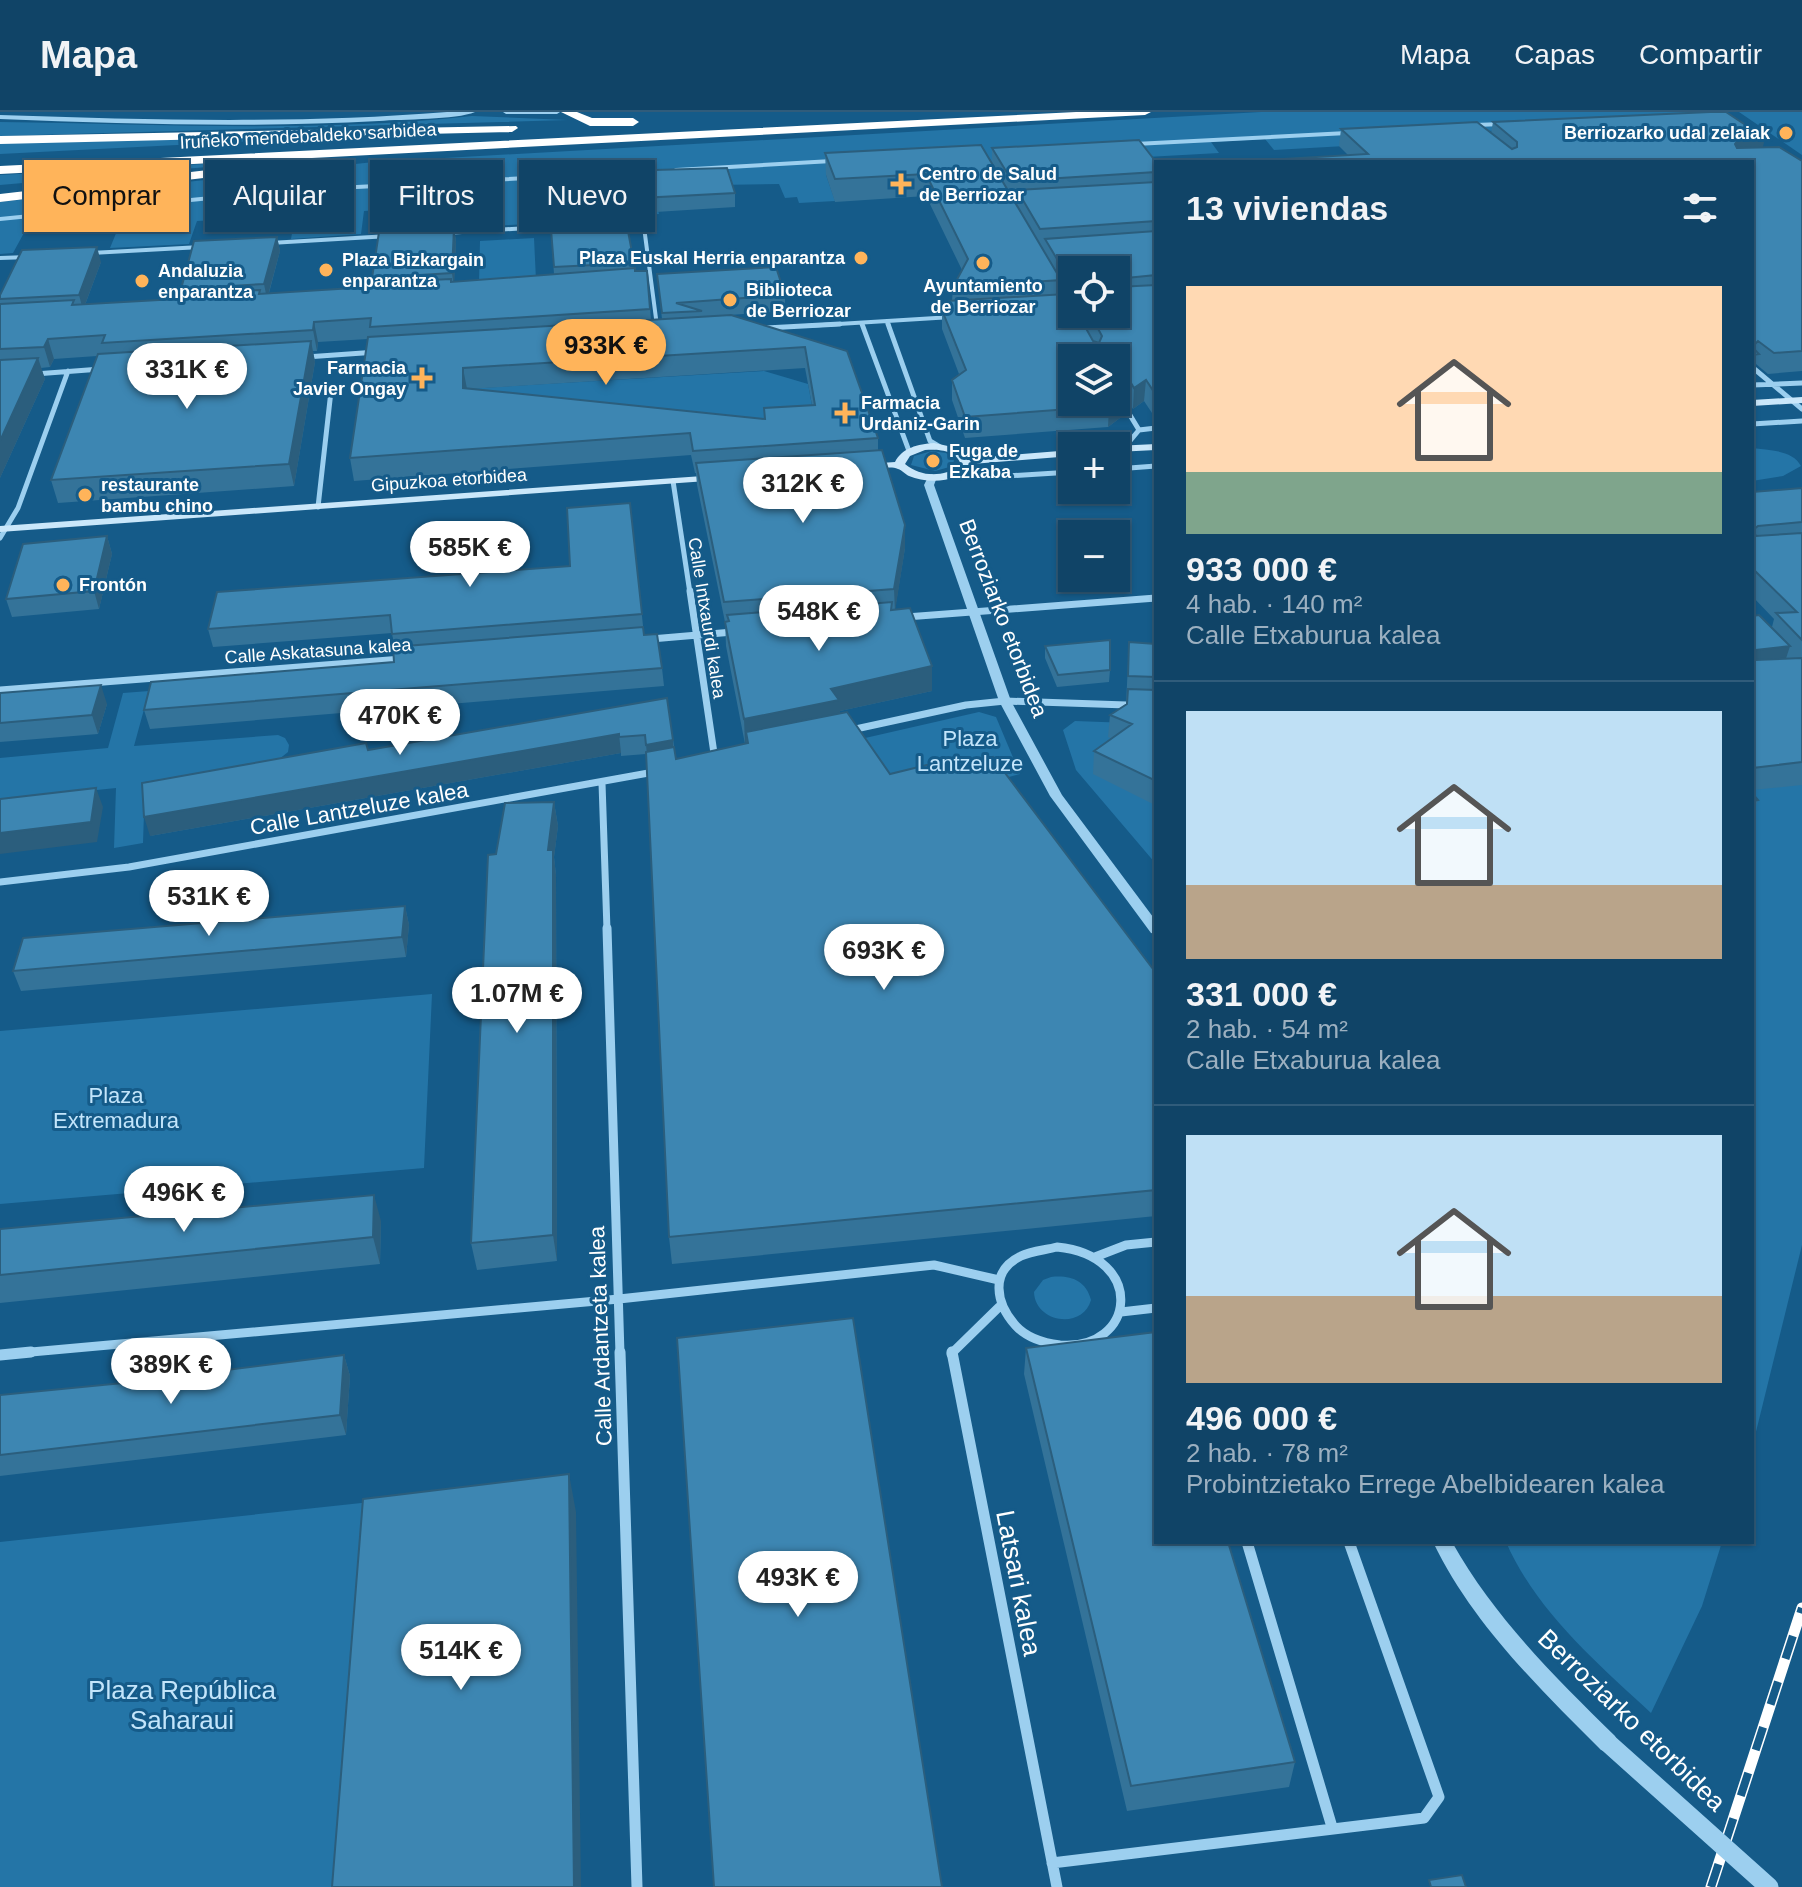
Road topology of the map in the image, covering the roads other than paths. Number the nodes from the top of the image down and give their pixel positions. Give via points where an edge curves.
1 (80, 112) edge
2 (359, 112) edge
3 (472, 112) edge
4 (506, 112) edge
5 (557, 112) edge
6 (567, 112) edge
7 (948, 112) edge
8 (1145, 112) edge
9 (795, 116) dead end
10 (875, 116) junction
11 (0, 117) edge
12 (1018, 119) junction
13 (644, 122) dead end
14 (1508, 124) edge
15 (1467, 126) edge
16 (523, 128) dead end
17 (566, 128) dead end
18 (618, 129) junction
19 (1350, 133) edge
20 (0, 140) edge
21 (1130, 145) edge
22 (0, 160) edge
23 (843, 160) edge
24 (354, 161) edge
25 (0, 170) edge
26 (205, 174) edge
27 (205, 174) edge
28 (0, 191) edge
29 (0, 198) edge
30 (0, 219) edge
31 (519, 229) edge
32 (645, 232) edge
33 (441, 233) edge
34 (395, 236) edge
35 (267, 243) edge
36 (209, 246) edge
37 (80, 254) edge
38 (43, 256) edge
39 (0, 258) edge
40 (652, 282) junction
41 (641, 283) edge
42 (958, 316) edge
43 (887, 321) junction
44 (862, 323) junction
45 (761, 329) edge
46 (648, 335) edge
47 (391, 351) edge
48 (300, 357) edge
49 (105, 369) edge
50 (1754, 369) edge
51 (68, 371) junction
52 (31, 374) edge
53 (1802, 383) edge
54 (1772, 384) junction
55 (1754, 385) edge
56 (331, 391) dead end
57 (1797, 400) edge
58 (1754, 403) edge
59 (1802, 409) edge
60 (1130, 415) edge
61 (1802, 421) edge
62 (1754, 424) edge
63 (1154, 428) edge
64 (1139, 430) junction
65 (1130, 441) edge
66 (940, 447) junction
67 (1154, 447) edge
68 (1130, 448) edge
69 (909, 451) junction
70 (1058, 455) edge
71 (900, 465) junction
72 (964, 466) junction
73 (1154, 466) edge
74 (849, 468) edge
75 (1130, 468) edge
76 (1058, 473) edge
77 (737, 476) edge
78 (932, 477) junction
79 (673, 481) junction
80 (318, 507) junction
81 (2, 532) edge
82 (1154, 598) edge
83 (974, 612) junction
84 (900, 618) edge
85 (738, 632) edge
86 (696, 636) junction
87 (640, 640) edge
88 (405, 658) edge
89 (0, 690) edge
90 (1005, 701) junction
91 (1154, 706) edge
92 (836, 733) edge
93 (731, 756) edge
94 (715, 760) junction
95 (702, 762) edge
96 (662, 771) edge
97 (602, 783) junction
98 (0, 882) edge
99 (1154, 927) edge
100 (1154, 1242) edge
101 (1095, 1257) junction
102 (999, 1280) junction
103 (619, 1299) junction
104 (999, 1307) junction
105 (1154, 1308) edge
106 (1121, 1312) junction
107 (0, 1355) edge
108 (1248, 1544) edge
109 (1350, 1544) edge
110 (1443, 1544) edge
111 (1332, 1827) junction
112 (1052, 1863) junction
113 (637, 1887) edge
114 (1057, 1887) edge
115 (1769, 1887) edge

1 - 2 street
3 - 11 street via 224,121
4 - 5 street
6 - 13 highway via 590,122
7 - 10 highway, Iruñeko mendebaldeko sarbidea
8 - 12 highway, Iruñeko mendebaldeko sarbidea
9 - 10 highway
10 - 18 highway, Iruñeko mendebaldeko sarbidea
12 - 24 highway
12 - 25 highway, Iruñeko mendebaldeko sarbidea
14 - 15 street
16 - 20 highway
17 - 18 highway
18 - 22 highway, Iruñeko mendebaldeko sarbidea
19 - 21 street
23 - 30 street via 280,191
26 - 28 highway
27 - 29 highway
31 - 33 street
32 - 40 street
34 - 35 street
36 - 37 street
38 - 39 street
40 - 41 street
40 - 46 street via 658,335
42 - 43 street
43 - 44 street
43 - 66 street via 930,441
44 - 45 street
44 - 69 street
47 - 48 street
49 - 51 street
50 - 54 street
51 - 52 street
51 - 81 street via 22,497
53 - 54 street
54 - 55 street
54 - 57 street
56 - 80 street
57 - 58 main road
57 - 59 street
60 - 64 street
61 - 62 street
63 - 64 street
64 - 65 street
66 - 69 main road
66 - 72 main road via 959,452
67 - 68 main road
69 - 71 main road
70 - 72 main road
71 - 74 main road
71 - 78 main road
72 - 76 street via 991,477
72 - 78 main road
73 - 75 street
77 - 79 main road, Gipuzkoa etorbidea
78 - 83 street, Berroziarko etorbidea via 929,485
79 - 80 main road, Gipuzkoa etorbidea
79 - 86 street, Calle Intxaurdi kalea
80 - 81 main road, Gipuzkoa etorbidea
82 - 83 street
83 - 84 street
83 - 90 street, Berroziarko etorbidea
85 - 86 street
86 - 87 street
86 - 94 street, Calle Intxaurdi kalea
88 - 89 street, Calle Askatasuna kalea
90 - 91 street
90 - 92 street
90 - 99 street, Berroziarko etorbidea via 1056,796
93 - 94 street
94 - 95 street
96 - 97 street, Calle Lantzeluze kalea
97 - 98 street, Calle Lantzeluze kalea via 129,867
97 - 103 street, Calle Ardantzeta kalea
100 - 101 street via 1126,1245
101 - 102 street via 1038,1248 1020,1255
101 - 106 street via 1119,1281
102 - 103 street via 934,1265
102 - 104 street
103 - 107 street
103 - 113 street, Calle Ardantzeta kalea
104 - 106 street via 1022,1333 1060,1345 1099,1336
104 - 112 street, Latsari kalea via 951,1353
105 - 106 street
108 - 111 street
109 - 111 street via 1439,1797 1424,1818
110 - 115 street, Berroziarko etorbidea, bridge via 1455,1568 1524,1659 1608,1743
111 - 112 street
112 - 114 street, Latsari kalea

